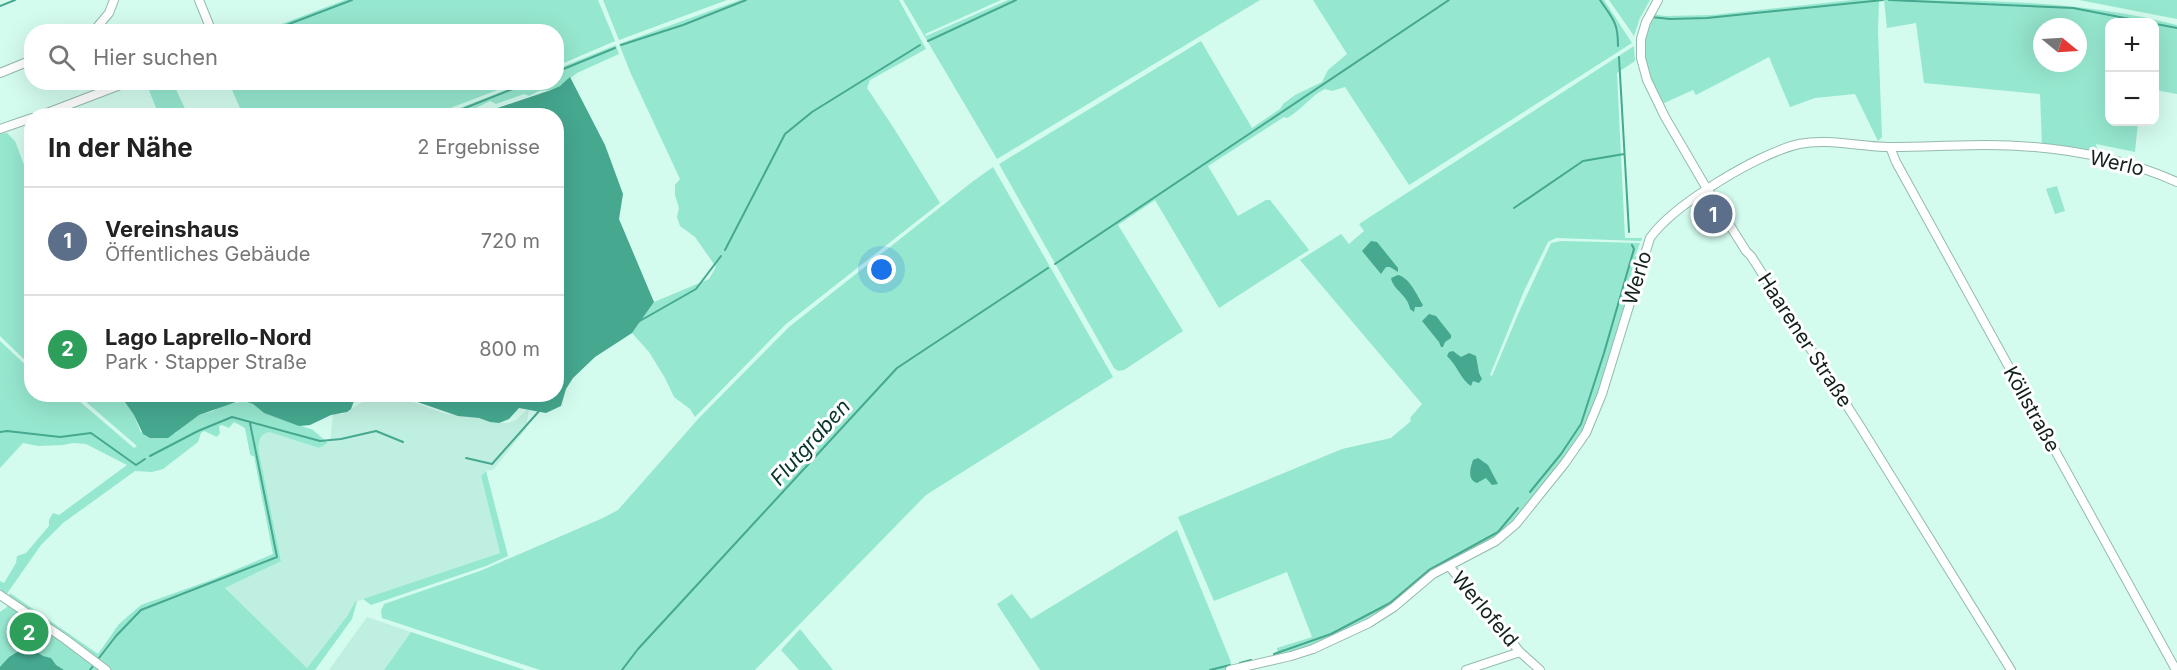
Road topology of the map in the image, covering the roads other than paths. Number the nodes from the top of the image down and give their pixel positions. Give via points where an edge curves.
1 (114, 0) edge
2 (199, 0) edge
3 (1658, 0) edge
4 (100, 24) edge
5 (209, 24) edge
6 (24, 63) edge
7 (0, 73) edge
8 (107, 90) edge
9 (60, 108) edge
10 (24, 121) edge
11 (0, 129) edge
12 (1890, 147) junction
13 (2177, 182) edge
14 (1707, 189) junction
15 (1449, 566) junction
16 (0, 595) edge
17 (1520, 652) junction
18 (106, 670) edge
19 (1230, 670) edge
20 (1466, 670) edge
21 (1540, 670) edge
22 (2011, 670) edge
23 (2176, 670) edge

1 - 4 street
2 - 5 street
3 - 14 street, Haarener Straße via 1641,39 1644,71 1665,117
6 - 7 street
8 - 9 street
10 - 11 street
12 - 13 street, Werlo via 2036,148 2138,166
12 - 14 street, Werlo via 1802,144 1752,164
12 - 23 street, Köllstraße
14 - 15 street, Werlo via 1660,226 1647,243 1599,401 1581,441 1509,531
14 - 22 street, Haarener Straße
15 - 17 street, Werlofeld
15 - 19 street, Werlo via 1369,623 1313,649
16 - 18 street
17 - 20 street, Werlofeld
17 - 21 street, Werlofeld

